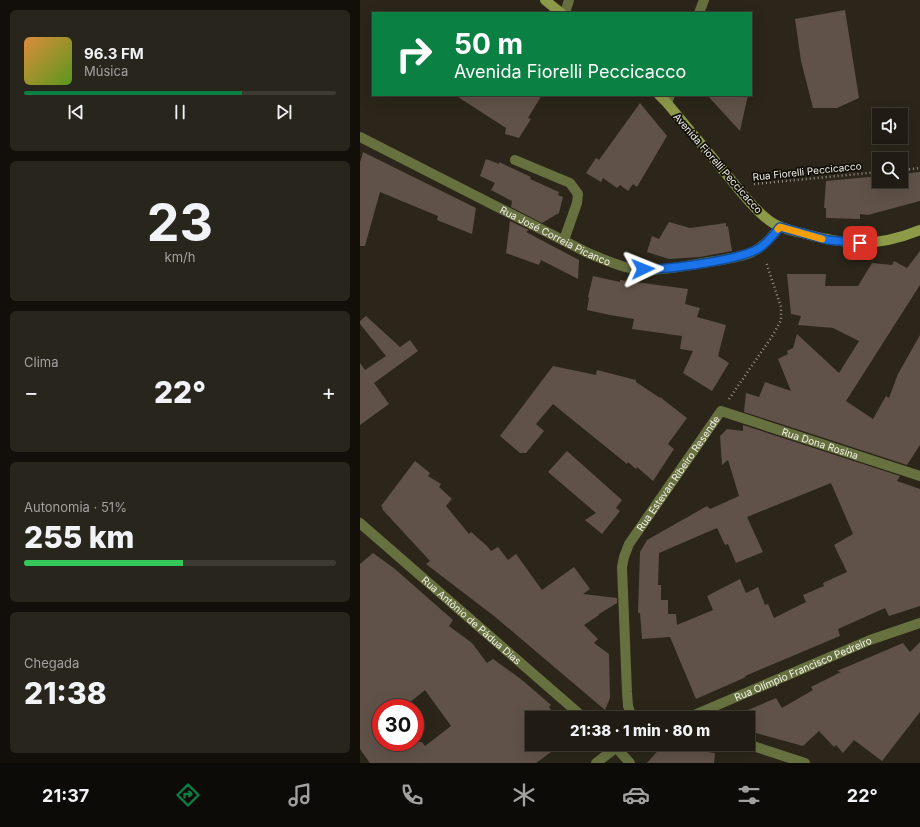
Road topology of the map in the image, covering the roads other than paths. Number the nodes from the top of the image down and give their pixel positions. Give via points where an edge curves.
1 (569, 0) edge
2 (704, 0) edge
3 (547, 1) edge
4 (560, 12) edge
5 (565, 12) edge
6 (699, 12) edge
7 (668, 99) edge
8 (360, 137) edge
9 (515, 160) dead end
10 (780, 227) junction
11 (920, 230) edge
12 (564, 240) junction
13 (721, 411) joint
14 (920, 476) edge
15 (360, 523) edge
16 (920, 623) edge
17 (576, 711) edge
18 (630, 711) edge
19 (703, 711) edge
20 (755, 747) edge
21 (611, 751) edge
22 (623, 751) edge
23 (596, 763) edge
24 (630, 763) edge
25 (805, 763) edge

1 - 5 street
2 - 6 street
3 - 4 main road
7 - 10 main road, Avenida Fiorelli Peccicacco via 736,186 766,218
8 - 12 street, Rua José Correia Picanco
9 - 12 street via 570,183 578,194
10 - 11 main road, Avenida Fiorelli Peccicacco via 849,243 870,243 905,236
10 - 12 street, Rua José Correia Picanco via 761,247 751,253 652,270 618,265
13 - 14 street, Rua Dona Rosina
13 - 18 street, Rua Estevan Ribeiro Resende via 629,544 624,557 622,567
15 - 17 street, Rua Antônio de Pádua Dias
16 - 19 street, Rua Olímpio Francisco Pedreiro via 870,640
20 - 25 street
21 - 23 street
22 - 24 street

